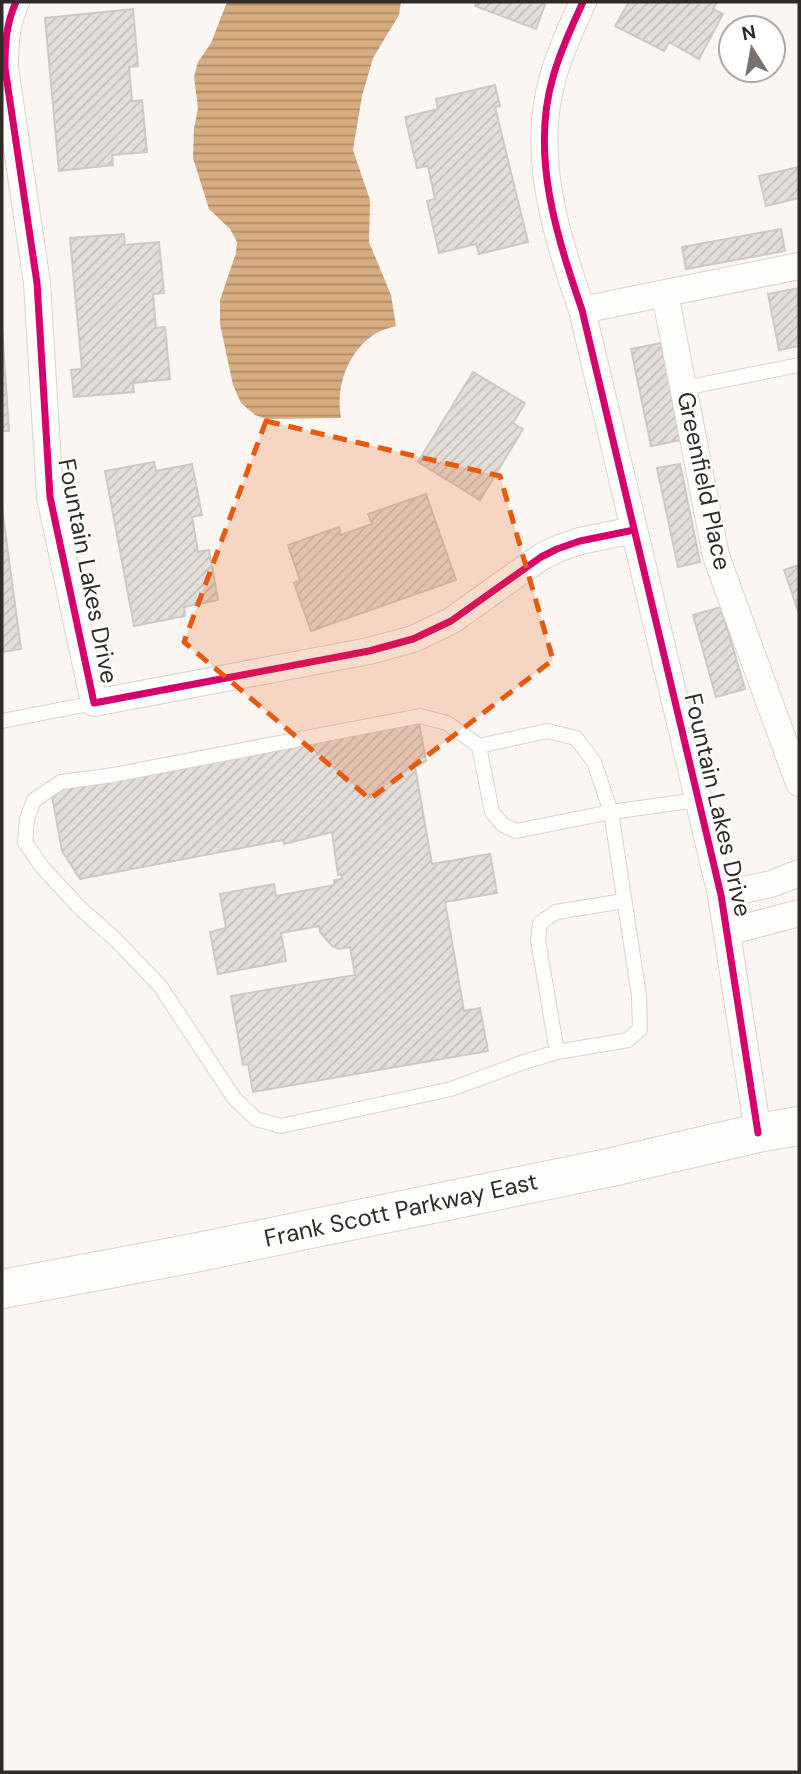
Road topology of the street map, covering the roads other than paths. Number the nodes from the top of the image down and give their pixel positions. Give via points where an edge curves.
1 (16, 2) edge
2 (583, 2) edge
3 (799, 266) edge
4 (665, 294) junction
5 (582, 310) junction
6 (799, 365) edge
7 (684, 388) junction
8 (634, 530) junction
9 (94, 703) junction
10 (2, 721) edge
11 (478, 746) junction
12 (799, 783) edge
13 (697, 800) junction
14 (611, 812) junction
15 (799, 873) edge
16 (721, 895) junction
17 (624, 901) junction
18 (799, 913) edge
19 (728, 932) junction
20 (557, 1052) junction
21 (799, 1126) edge
22 (758, 1133) junction
23 (2, 1290) edge

1 - 9 street, Fountain Lakes Drive via 7,22 5,68 37,283 50,497
2 - 5 street, Fountain Lakes Drive via 552,78 544,155 561,249
3 - 4 street
4 - 5 street
4 - 7 street, Greenfield Place
5 - 8 street, Fountain Lakes Drive
6 - 7 lane
7 - 12 street, Greenfield Place via 716,556
8 - 9 street, Fountain Lakes Drive via 549,553 451,621 413,639
8 - 13 street, Fountain Lakes Drive
9 - 10 lane
11 - 14 lane via 547,732 576,738 594,762
11 - 14 lane via 492,812 503,825 516,831
11 - 20 lane via 447,723 420,716 61,782 34,800 25,842 71,898 160,986 234,1098 256,1119 281,1126 451,1089
13 - 14 lane
13 - 16 street, Fountain Lakes Drive
14 - 17 lane
15 - 16 street
16 - 19 street, Fountain Lakes Drive
17 - 20 lane via 640,1029 628,1040
17 - 20 lane via 556,912 540,923 538,940
18 - 19 street
19 - 22 street, Fountain Lakes Drive
21 - 22 main road, Frank Scott Parkway East
22 - 23 main road, Frank Scott Parkway East via 261,1240

